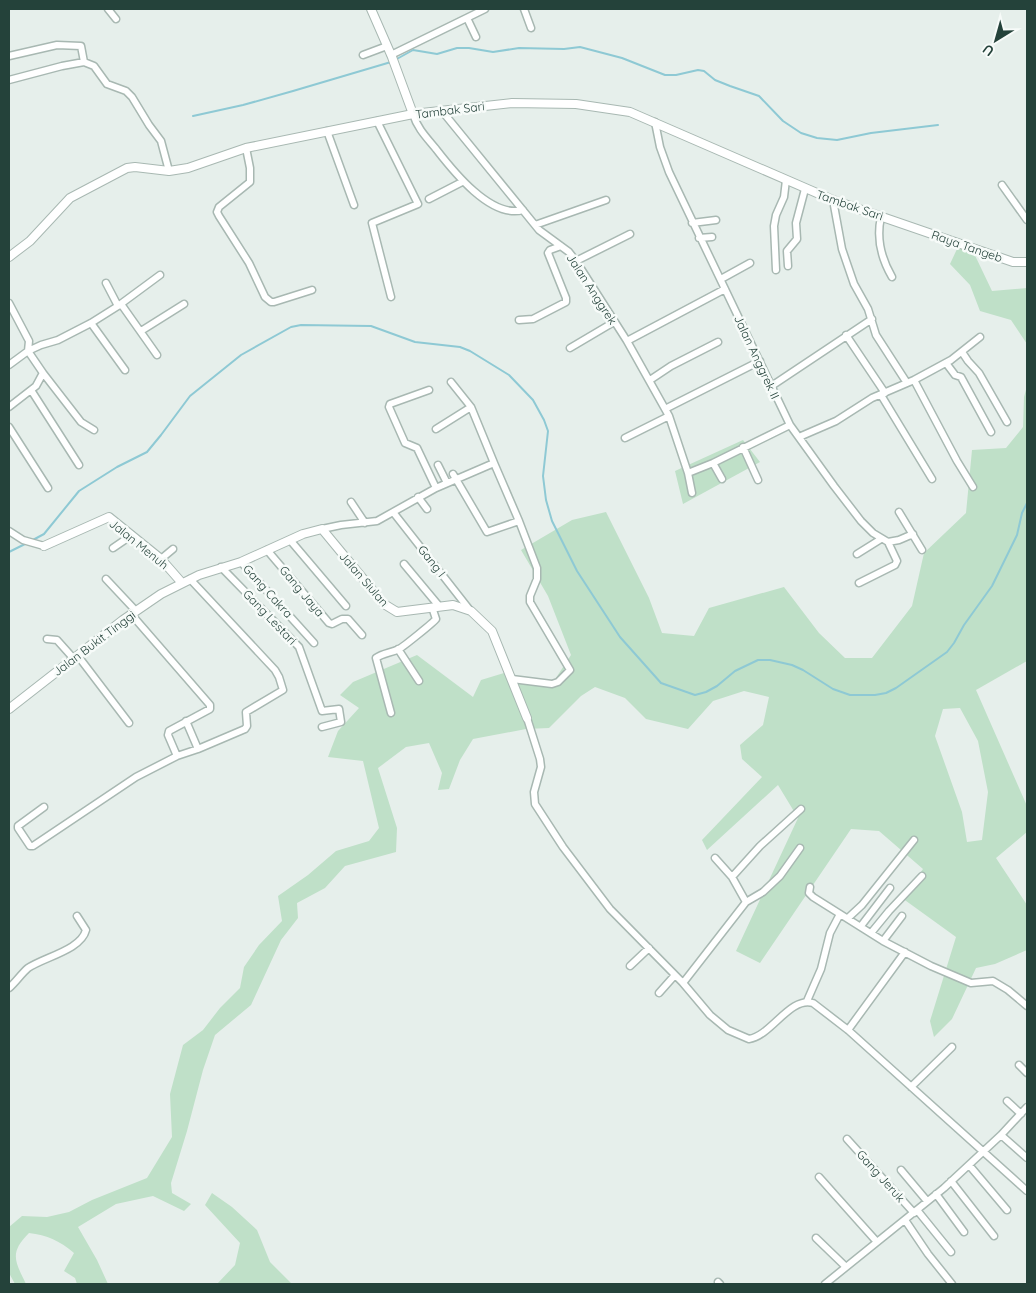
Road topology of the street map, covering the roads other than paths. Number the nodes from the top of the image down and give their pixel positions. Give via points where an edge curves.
1 (108, 9) edge
2 (371, 9) edge
3 (485, 9) edge
4 (524, 9) edge
5 (467, 18) junction
6 (116, 19) dead end
7 (531, 28) dead end
8 (476, 37) dead end
9 (387, 46) junction
10 (363, 55) dead end
11 (9, 56) edge
12 (83, 59) junction
13 (392, 59) junction
14 (9, 80) edge
15 (442, 111) junction
16 (413, 114) junction
17 (377, 121) junction
18 (655, 122) junction
19 (327, 131) junction
20 (246, 148) junction
21 (170, 171) junction
22 (786, 180) junction
23 (462, 182) junction
24 (1002, 185) dead end
25 (805, 189) junction
26 (429, 200) dead end
27 (606, 200) dead end
28 (833, 200) junction
29 (354, 205) dead end
30 (523, 210) junction
31 (881, 217) junction
32 (716, 220) dead end
33 (1027, 220) edge
34 (692, 223) junction
35 (535, 225) junction
36 (908, 225) joint
37 (630, 234) dead end
38 (712, 237) dead end
39 (699, 238) junction
40 (561, 246) junction
41 (9, 257) edge
42 (576, 261) junction
43 (1027, 262) edge
44 (750, 263) dead end
45 (788, 266) dead end
46 (776, 270) dead end
47 (160, 275) dead end
48 (892, 277) dead end
49 (721, 279) junction
50 (106, 283) dead end
51 (724, 289) junction
52 (312, 290) dead end
53 (391, 296) dead end
54 (9, 303) edge
55 (184, 304) dead end
56 (120, 305) junction
57 (872, 319) junction
58 (519, 320) dead end
59 (614, 322) junction
60 (91, 323) junction
61 (140, 331) junction
62 (846, 335) junction
63 (980, 337) dead end
64 (627, 341) junction
65 (718, 342) dead end
66 (570, 348) dead end
67 (28, 351) junction
68 (962, 352) junction
69 (157, 355) dead end
70 (760, 361) junction
71 (946, 363) junction
72 (9, 365) edge
73 (125, 370) dead end
74 (43, 373) junction
75 (650, 380) junction
76 (910, 381) junction
77 (451, 382) dead end
78 (770, 387) junction
79 (31, 390) junction
80 (429, 390) dead end
81 (883, 394) junction
82 (9, 407) edge
83 (471, 407) junction
84 (665, 409) junction
85 (669, 416) junction
86 (1008, 422) dead end
87 (790, 425) junction
88 (9, 427) edge
89 (436, 429) dead end
90 (94, 430) dead end
91 (991, 432) dead end
92 (799, 436) junction
93 (625, 438) dead end
94 (743, 448) junction
95 (494, 463) junction
96 (713, 463) junction
97 (79, 465) dead end
98 (438, 466) dead end
99 (688, 473) junction
100 (454, 477) junction
101 (932, 478) dead end
102 (722, 479) dead end
103 (758, 480) dead end
104 (447, 483) junction
105 (973, 487) dead end
106 (48, 488) dead end
107 (436, 488) junction
108 (692, 493) dead end
109 (418, 497) junction
110 (351, 502) dead end
111 (427, 509) dead end
112 (394, 512) junction
113 (899, 512) dead end
114 (519, 521) junction
115 (365, 523) junction
116 (322, 529) junction
117 (9, 531) edge
118 (913, 534) junction
119 (132, 535) junction
120 (881, 539) junction
121 (290, 540) junction
122 (888, 542) junction
123 (44, 546) joint
124 (113, 548) dead end
125 (173, 549) dead end
126 (267, 550) junction
127 (922, 550) dead end
128 (857, 554) dead end
129 (161, 559) junction
130 (241, 562) junction
131 (404, 564) dead end
132 (221, 567) junction
133 (106, 579) dead end
134 (186, 581) junction
135 (859, 583) dead end
136 (346, 606) dead end
137 (436, 606) junction
138 (469, 609) junction
139 (134, 613) junction
140 (362, 635) dead end
141 (47, 639) dead end
142 (314, 643) dead end
143 (398, 649) junction
144 (76, 657) junction
145 (512, 679) junction
146 (419, 681) dead end
147 (9, 709) edge
148 (391, 713) dead end
149 (527, 718) joint
150 (186, 721) junction
151 (129, 723) dead end
152 (322, 727) dead end
153 (198, 749) junction
154 (177, 756) junction
155 (44, 807) dead end
156 (801, 810) dead end
157 (914, 840) dead end
158 (800, 848) dead end
159 (715, 858) dead end
160 (922, 876) dead end
161 (732, 877) junction
162 (810, 887) dead end
163 (890, 888) dead end
164 (746, 902) junction
165 (840, 914) junction
166 (77, 916) dead end
167 (902, 916) dead end
168 (848, 918) junction
169 (860, 926) junction
170 (871, 933) junction
171 (883, 940) junction
172 (649, 948) junction
173 (904, 952) junction
174 (630, 966) dead end
175 (675, 976) junction
176 (683, 983) junction
177 (9, 988) edge
178 (659, 993) dead end
179 (807, 1001) junction
180 (1027, 1006) edge
181 (848, 1030) junction
182 (952, 1047) dead end
183 (1019, 1065) dead end
184 (1027, 1073) edge
185 (911, 1088) junction
186 (1007, 1101) dead end
187 (1025, 1113) edge
188 (1001, 1136) junction
189 (847, 1139) dead end
190 (968, 1139) junction
191 (962, 1146) dead end
192 (983, 1152) junction
193 (1027, 1158) edge
194 (969, 1165) junction
195 (901, 1170) dead end
196 (819, 1177) dead end
197 (951, 1181) junction
198 (1027, 1191) edge
199 (936, 1194) junction
200 (927, 1201) junction
201 (1007, 1210) dead end
202 (916, 1211) junction
203 (905, 1220) junction
204 (964, 1232) dead end
205 (994, 1236) dead end
206 (816, 1238) dead end
207 (877, 1242) junction
208 (951, 1252) dead end
209 (846, 1267) junction
210 (824, 1284) edge
211 (952, 1284) edge

1 - 6 street
2 - 9 street
3 - 5 street
4 - 7 street
5 - 8 street
5 - 13 street
9 - 10 street
9 - 13 street
11 - 12 street via 57,45 79,44
12 - 14 street
12 - 21 street via 94,66 108,84 132,96 161,141
13 - 16 street
15 - 16 street, Tambak Sari
15 - 18 street, Tambak Sari via 512,103 576,104 630,112
15 - 30 street, Jalan Anggrek
16 - 17 street, Tambak Sari
16 - 23 street via 418,126
17 - 19 street, Tambak Sari
17 - 53 street via 418,204 372,223
18 - 22 street, Tambak Sari
18 - 34 street, Jalan Anggrek II via 669,172
19 - 20 street, Tambak Sari
19 - 29 street
20 - 21 street, Tambak Sari via 199,165
20 - 52 street via 250,182 217,212 249,262 265,297 274,302
21 - 41 street, Tambak Sari via 127,168 79,193
22 - 25 street, Tambak Sari
22 - 46 street via 774,226
23 - 26 street
23 - 30 street via 497,206 510,211
24 - 33 street
25 - 28 street, Tambak Sari
25 - 45 street via 797,217 796,241 787,251
27 - 35 street
28 - 31 street, Tambak Sari
28 - 57 street via 848,269
30 - 35 street, Jalan Anggrek
31 - 36 street, Tambak Sari
31 - 48 street via 879,240
32 - 34 street
34 - 39 street, Jalan Anggrek II
35 - 40 street, Jalan Anggrek
36 - 43 street, Raya Tangeb via 1013,262
37 - 42 street
38 - 39 street
39 - 49 street, Jalan Anggrek II
40 - 42 street, Jalan Anggrek
40 - 58 street via 550,250 548,255 566,302 533,319
42 - 59 street, Jalan Anggrek
44 - 49 street
47 - 56 street
49 - 51 street, Jalan Anggrek II
50 - 56 street
51 - 64 street
51 - 70 street, Jalan Anggrek II
54 - 67 street via 29,341
55 - 61 street
56 - 60 street
56 - 61 street
57 - 62 street
57 - 76 street via 876,335
59 - 64 street, Jalan Anggrek
59 - 66 street
60 - 67 street
60 - 73 street
61 - 69 street
62 - 78 street
62 - 81 street
63 - 68 street
64 - 75 street, Jalan Anggrek
65 - 75 street
67 - 72 street
67 - 74 street
68 - 71 street
68 - 86 street via 979,373
70 - 78 street, Jalan Anggrek II
70 - 84 street
71 - 76 street
71 - 91 street via 955,375 961,377
74 - 79 street
74 - 90 street via 81,422
75 - 84 street, Jalan Anggrek
76 - 81 street
76 - 105 street
77 - 83 street
78 - 87 street, Jalan Anggrek II
79 - 82 street
79 - 97 street
80 - 107 street via 389,407 406,443 417,448
81 - 92 street via 836,421
81 - 101 street
83 - 89 street
83 - 95 street
84 - 85 street, Jalan Anggrek
85 - 93 street
85 - 99 street, Jalan Anggrek
87 - 92 street, Jalan Anggrek II
87 - 94 street
88 - 106 street
92 - 120 street, Jalan Anggrek II via 861,521
94 - 96 street
94 - 103 street
95 - 100 street
95 - 114 street
96 - 99 street
96 - 102 street
98 - 104 street
99 - 108 street, Jalan Anggrek
100 - 104 street
100 - 114 street via 487,532
104 - 107 street
107 - 109 street
109 - 111 street
109 - 112 street
110 - 115 street
112 - 115 street
112 - 138 street, Gang I
113 - 118 street
114 - 145 street via 536,568 537,579 530,602 570,670 552,684
115 - 116 street
116 - 121 street
116 - 137 street, Jalan Siulan via 389,608 397,612
117 - 123 street, Jalan Menuh via 23,540
118 - 122 street
118 - 127 street
119 - 123 street, Jalan Menuh via 108,517
119 - 124 street
119 - 129 street, Jalan Menuh
120 - 122 street, Jalan Anggrek II
120 - 128 street
121 - 126 street
121 - 136 street
122 - 135 street via 897,563
125 - 129 street
126 - 130 street
126 - 140 street, Gang Jaya via 329,623 348,619
129 - 134 street, Jalan Menuh
130 - 132 street
130 - 142 street, Gang Cakra
131 - 137 street
132 - 134 street
132 - 152 street, Gang Lestari via 299,647 322,711 339,709 341,722
133 - 139 street
134 - 139 street, Jalan Bukit Tinggi
134 - 153 street via 274,670 283,688 246,712 245,729
137 - 138 street, Jalan Siulan via 453,605
137 - 143 street via 435,621
138 - 145 street via 492,631
139 - 144 street, Jalan Bukit Tinggi
139 - 150 street via 210,705 209,710
141 - 144 street via 57,640
143 - 146 street
143 - 148 street via 376,660
144 - 147 street, Jalan Bukit Tinggi
144 - 151 street
145 - 149 street
149 - 172 street via 541,767 534,792 535,804 591,885
150 - 153 street
150 - 154 street via 168,733
153 - 154 street
154 - 155 street via 136,777 30,846 18,826
156 - 161 street via 760,846
157 - 168 street
158 - 164 street via 774,882
159 - 161 street
160 - 170 street
161 - 164 street
162 - 165 street via 810,895
163 - 169 street
164 - 176 street
165 - 168 street
165 - 179 street via 830,933 821,969
166 - 177 street via 86,930 84,935 72,947 26,970
167 - 171 street
168 - 169 street
169 - 170 street
170 - 171 street
171 - 173 street
172 - 174 street
172 - 175 street
173 - 180 street via 971,982 993,981
173 - 181 street
175 - 176 street
175 - 178 street
176 - 179 street via 714,1019 735,1035 749,1039 760,1035 790,1009
179 - 181 street
181 - 185 street
182 - 185 street
183 - 184 street
185 - 190 street
186 - 187 street
187 - 188 street
188 - 192 street
188 - 193 street
189 - 202 street, Gang Jeruk
190 - 191 street
190 - 192 street
192 - 194 street
192 - 198 street
194 - 197 street
194 - 201 street
195 - 200 street
196 - 207 street
197 - 199 street
197 - 205 street
199 - 200 street
199 - 204 street
200 - 202 street
202 - 203 street
202 - 208 street, Gang Jeruk
203 - 207 street
203 - 211 street
206 - 209 street
207 - 209 street
209 - 210 street

